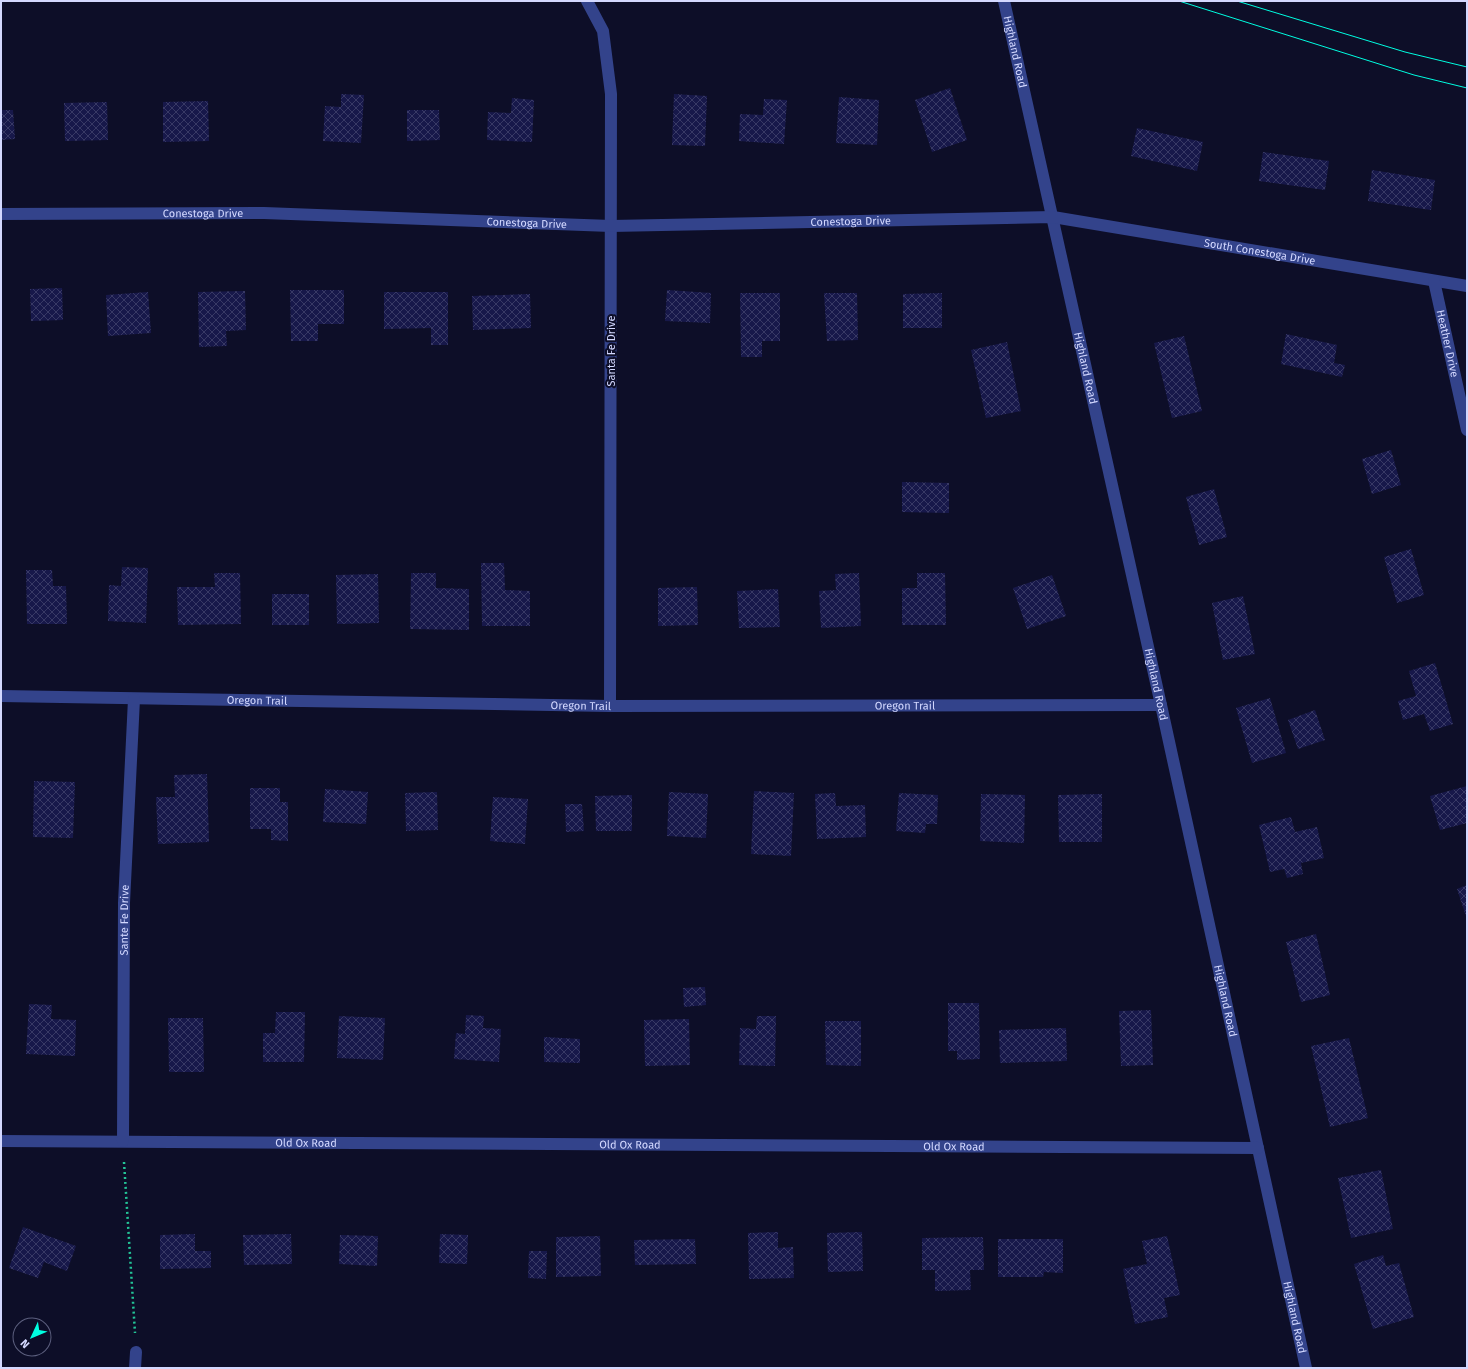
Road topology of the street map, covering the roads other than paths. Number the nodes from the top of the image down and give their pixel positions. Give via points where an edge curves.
1 (587, 1) edge
2 (1004, 1) edge
3 (1, 214) edge
4 (1053, 217) junction
5 (611, 226) junction
6 (1434, 281) junction
7 (1467, 286) edge
8 (1467, 430) edge
9 (1, 696) edge
10 (134, 699) junction
11 (1161, 705) junction
12 (610, 706) junction
13 (1, 1141) edge
14 (123, 1141) junction
15 (1258, 1148) junction
16 (136, 1352) road end
17 (135, 1368) edge
18 (1306, 1368) edge

1 - 5 street, Santa Fe Drive via 603,31 611,94
2 - 4 street, Highland Road
3 - 5 street, Conestoga Drive via 264,212
4 - 5 street, Conestoga Drive
4 - 6 street, South Conestoga Drive
4 - 11 street, Highland Road
5 - 12 street, Santa Fe Drive
6 - 7 street, South Conestoga Drive
6 - 8 street, Heather Drive
9 - 10 street, Oregon Trail
10 - 12 street, Oregon Trail
10 - 14 street, Sante Fe Drive via 124,903
11 - 12 street, Oregon Trail
11 - 15 street, Highland Road
13 - 14 street, Old Ox Road
14 - 15 street, Old Ox Road
15 - 18 street, Highland Road
16 - 17 street

